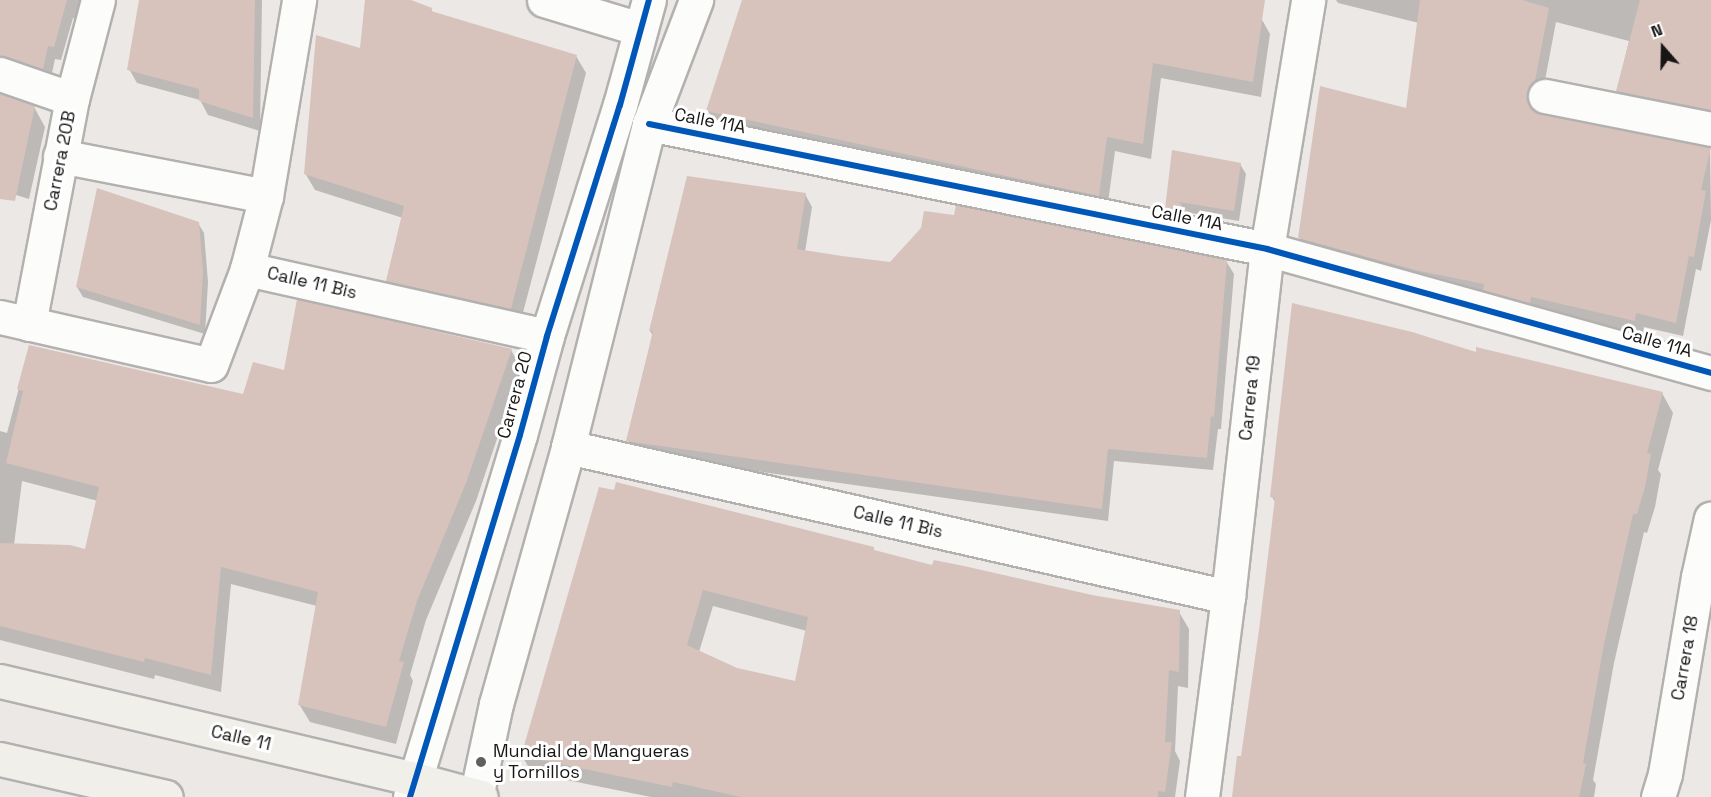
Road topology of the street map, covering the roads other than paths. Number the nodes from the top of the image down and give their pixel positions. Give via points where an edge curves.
1 (98, 0) edge
2 (299, 0) edge
3 (544, 0) edge
4 (696, 0) edge
5 (1308, 0) edge
6 (645, 14) edge
7 (0, 74) edge
8 (1545, 96) dead end
9 (72, 99) junction
10 (649, 124) junction
11 (1711, 129) edge
12 (60, 156) junction
13 (266, 196) junction
14 (1267, 249) junction
15 (248, 269) junction
16 (14, 321) edge
17 (547, 336) junction
18 (1711, 373) edge
19 (568, 447) junction
20 (1711, 518) edge
21 (1228, 597) junction
22 (0, 681) edge
23 (0, 759) edge
24 (412, 788) edge
25 (166, 797) edge
26 (478, 797) edge
27 (1202, 797) edge
28 (1658, 797) edge

1 - 9 street, Carrera 20B
2 - 13 street
3 - 6 street
4 - 10 street
5 - 14 street, Carrera 19
6 - 17 street, Carrera 20
7 - 9 street
8 - 11 street
9 - 12 street, Carrera 20B
10 - 14 street, Calle 11A
10 - 19 street
12 - 13 street
12 - 16 street, Carrera 20B
13 - 15 street
14 - 18 street, Calle 11A
14 - 21 street, Carrera 19
15 - 16 street, Calle 11 Bis via 211,365
15 - 17 street, Calle 11 Bis
17 - 24 street, Carrera 20
19 - 21 street, Calle 11 Bis
19 - 26 street via 496,704
20 - 28 street, Carrera 18
21 - 27 street, Carrera 19
22 - 24 main road, Calle 11
23 - 25 main road
24 - 26 main road, Calle 11

